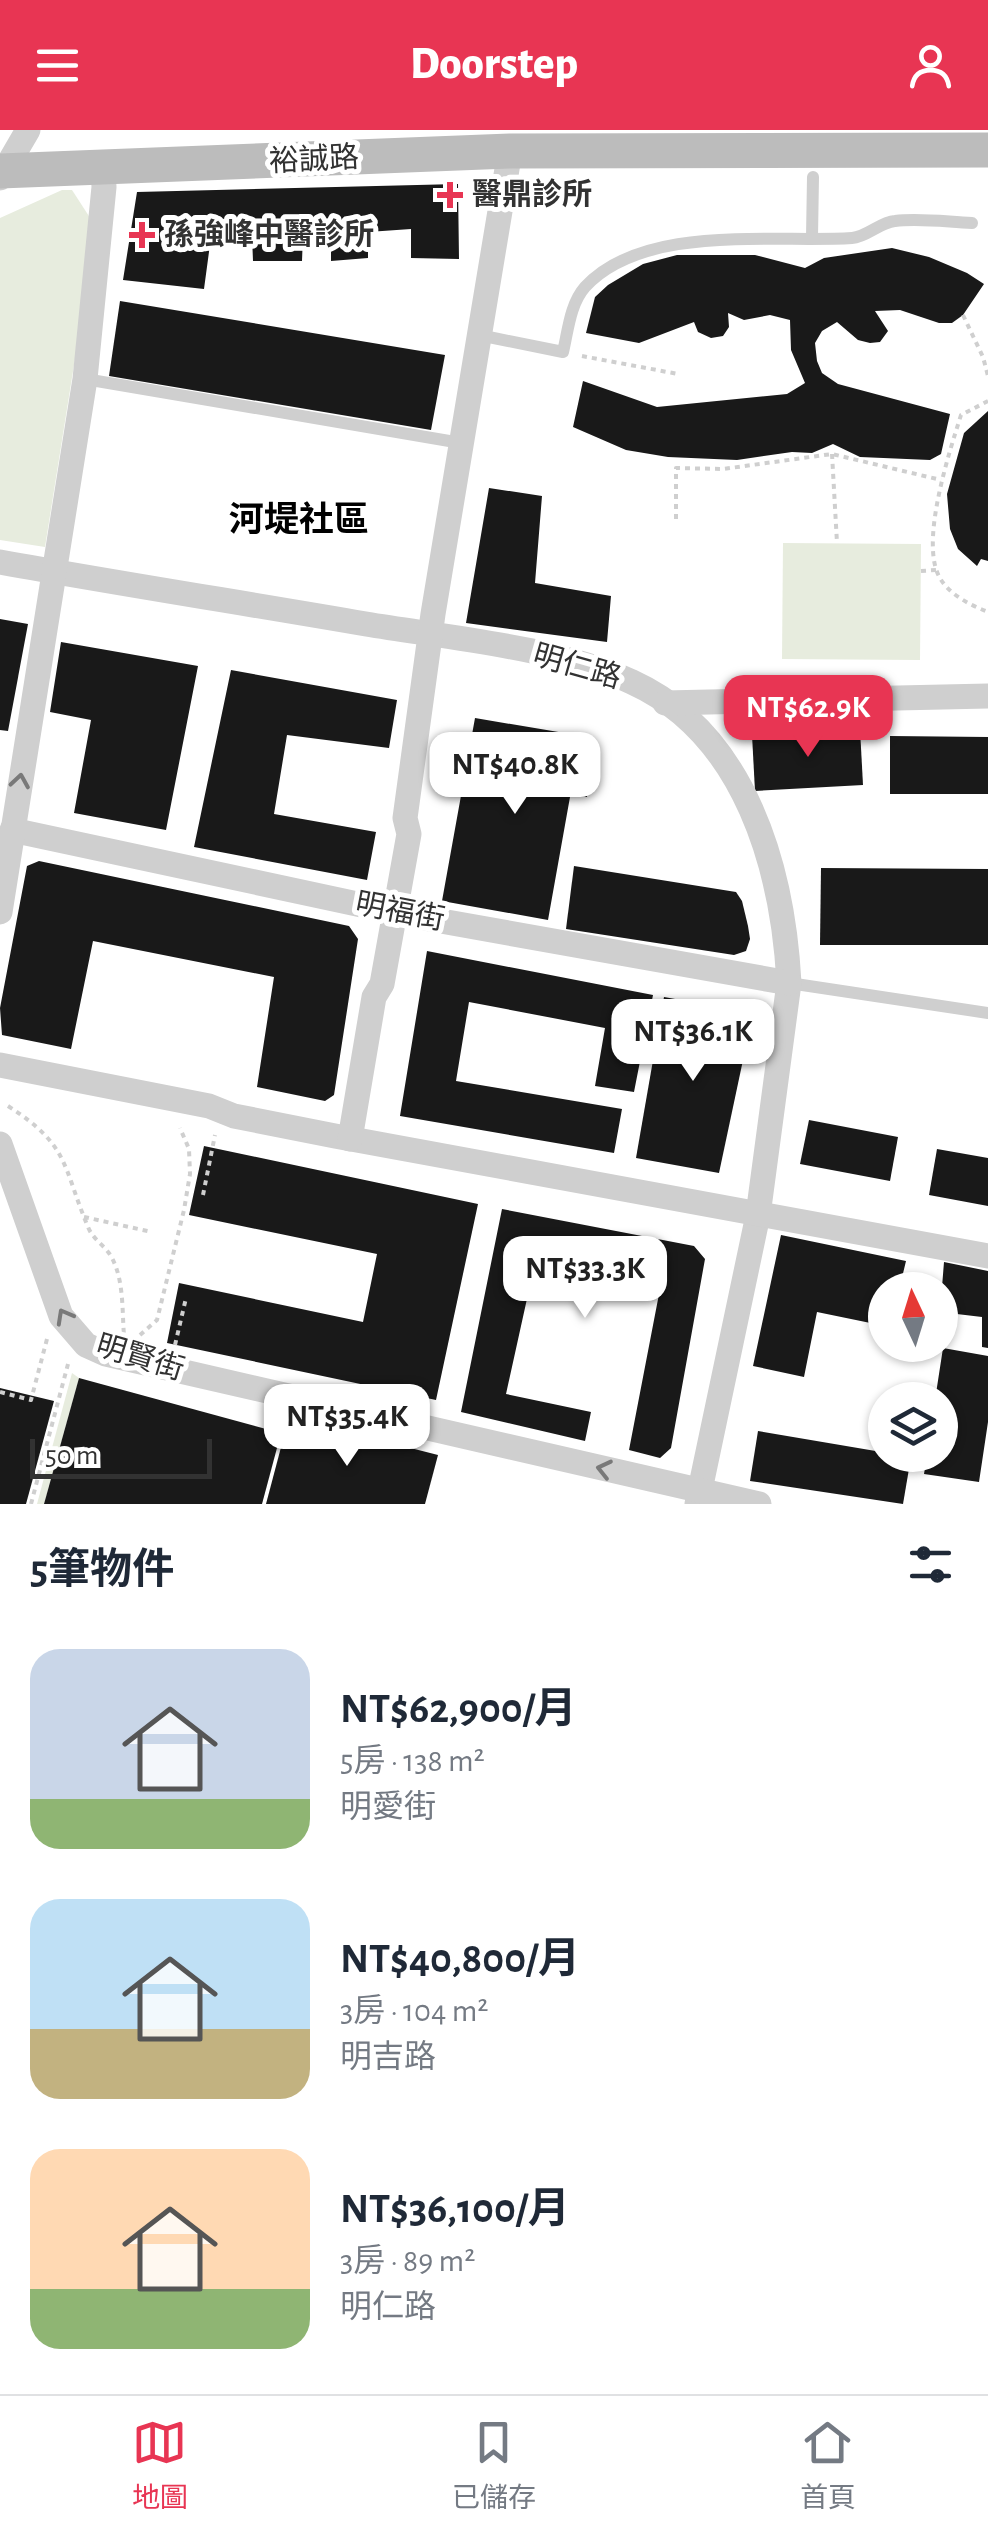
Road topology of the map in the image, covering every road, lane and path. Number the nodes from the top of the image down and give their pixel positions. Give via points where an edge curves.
1 (28, 130) edge
2 (926, 140) edge
3 (988, 150) edge
4 (510, 151) junction
5 (103, 169) junction
6 (1, 174) edge
7 (812, 177) dead end
8 (972, 223) dead end
9 (812, 237) junction
10 (963, 315) dead end
11 (479, 335) junction
12 (563, 352) junction
13 (678, 374) dead end
14 (988, 376) edge
15 (85, 379) junction
16 (988, 401) edge
17 (461, 443) junction
18 (832, 454) junction
19 (941, 480) junction
20 (676, 519) dead end
21 (837, 543) dead end
22 (0, 562) edge
23 (921, 570) dead end
24 (936, 570) junction
25 (55, 572) junction
26 (988, 612) edge
27 (430, 634) junction
28 (988, 696) edge
29 (665, 703) junction
30 (12, 830) junction
31 (388, 911) junction
32 (0, 912) edge
33 (789, 982) junction
34 (988, 1013) edge
35 (0, 1065) edge
36 (0, 1074) edge
37 (68, 1079) junction
38 (8, 1106) dead end
39 (180, 1128) dead end
40 (215, 1135) dead end
41 (350, 1138) junction
42 (0, 1144) edge
43 (204, 1195) dead end
44 (758, 1215) junction
45 (84, 1216) junction
46 (152, 1232) dead end
47 (988, 1256) edge
48 (186, 1298) dead end
49 (49, 1332) dead end
50 (172, 1355) dead end
51 (69, 1360) dead end
52 (0, 1392) edge
53 (698, 1498) edge
54 (31, 1504) edge
55 (760, 1504) edge

1 - 6 street
2 - 3 street, 裕誠路
2 - 4 street, 裕誠路
4 - 5 street, 裕誠路
4 - 11 street
5 - 6 street, 裕誠路
5 - 15 street
7 - 9 lane
8 - 9 lane via 891,221 857,238
9 - 12 lane via 656,247 584,288
10 - 14 path
11 - 12 lane
11 - 17 street
12 - 13 path
15 - 17 lane
15 - 25 street
16 - 19 path via 961,415
17 - 27 street
18 - 19 path
18 - 20 path via 724,469 676,468
18 - 21 path
19 - 24 path
22 - 25 street, 明仁路
23 - 24 path
24 - 26 path via 960,600
25 - 27 street, 明仁路
30 -> 25 street
27 - 29 street, 明仁路 via 598,670
27 - 31 street via 406,818 395,830
28 - 29 street
29 - 33 street, 明仁路 via 723,759 762,832
30 - 31 street, 明福街
30 - 32 street
31 - 33 street, 明福街
31 - 41 street via 369,980 374,997
33 - 34 lane
33 - 44 street, 明仁路
35 - 37 street
36 - 37 street
37 - 41 street
38 - 45 path via 56,1146
39 - 45 path via 190,1174 163,1300 147,1332 124,1343 120,1277
40 - 43 path
41 - 44 street
53 -> 42 street, 明賢街 via 86,1345 61,1316
44 - 47 street
44 - 53 street, 明仁路
45 - 46 path
48 - 50 path
49 - 52 path via 31,1400
51 - 54 path
53 - 55 street

